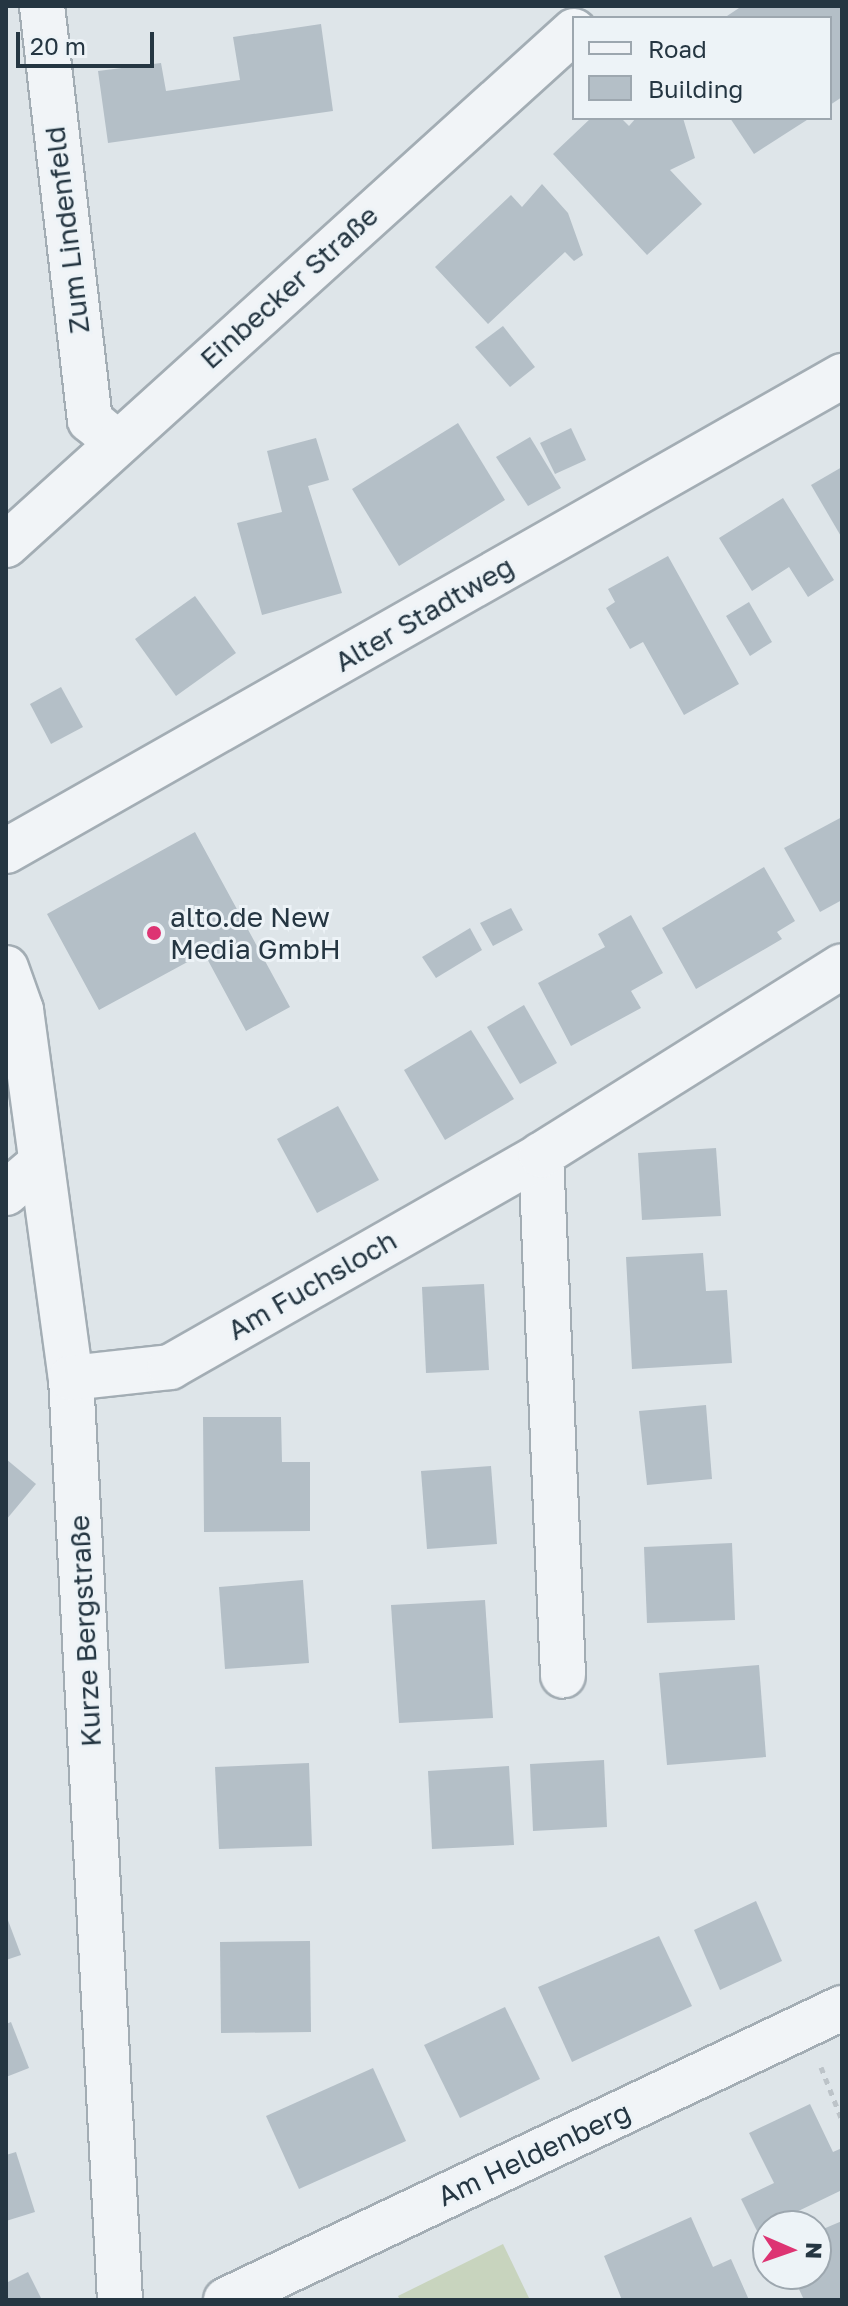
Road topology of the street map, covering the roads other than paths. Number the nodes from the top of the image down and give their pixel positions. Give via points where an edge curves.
1 (42, 6) edge
2 (572, 33) edge
3 (842, 376) edge
4 (116, 442) junction
5 (6, 545) edge
6 (6, 851) edge
7 (842, 966) edge
8 (6, 968) edge
9 (541, 1155) junction
10 (41, 1163) junction
11 (6, 1193) edge
12 (71, 1378) junction
13 (563, 1676) dead end
14 (823, 2017) edge
15 (120, 2300) edge
16 (226, 2300) edge

1 - 4 street, Zum Lindenfeld via 90,420
2 - 4 street, Einbecker Straße
3 - 6 street, Alter Stadtweg
4 - 5 street, Einbecker Straße
7 - 9 street, Am Fuchsloch
8 - 10 street, Kurze Bergstraße via 21,1010
9 - 12 street, Am Fuchsloch via 170,1367
9 - 13 street
10 - 11 street
10 - 12 street, Kurze Bergstraße
12 - 15 street, Kurze Bergstraße
14 - 16 street, Am Heldenberg

